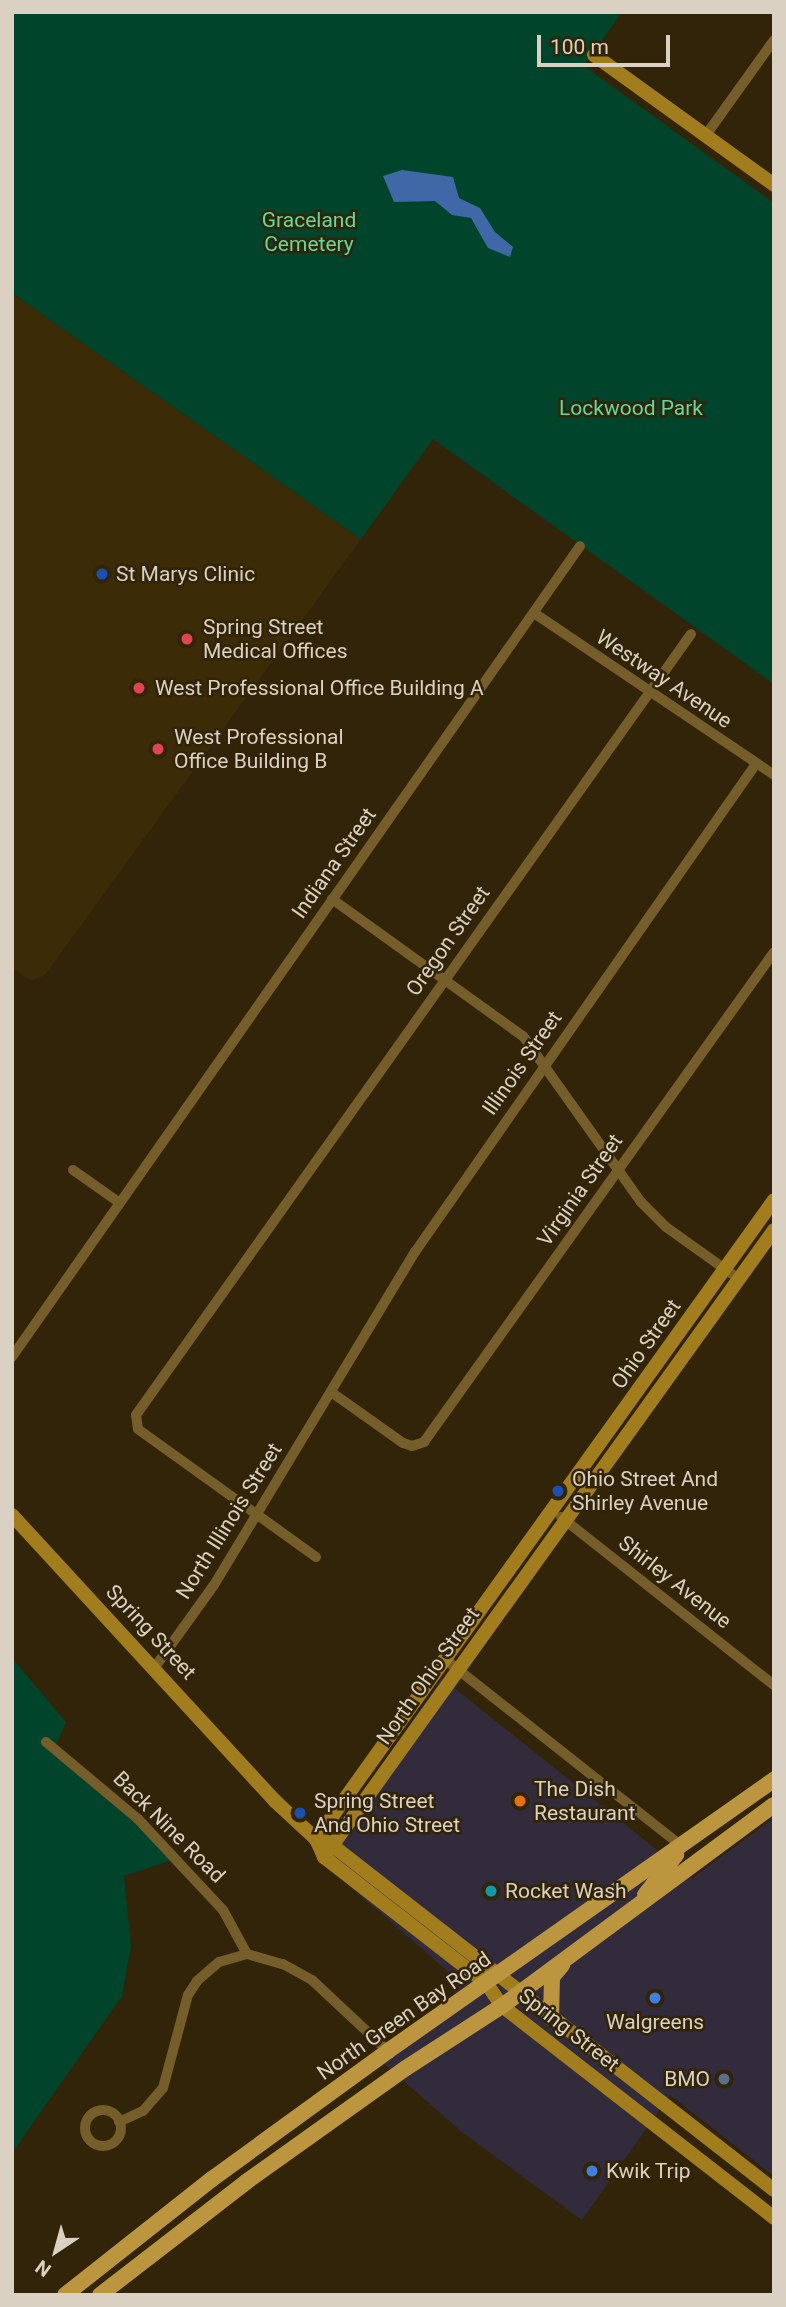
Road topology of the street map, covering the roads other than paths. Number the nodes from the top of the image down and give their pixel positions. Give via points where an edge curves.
1 (774, 40) edge
2 (594, 55) dead end
3 (706, 135) junction
4 (774, 185) edge
5 (580, 546) dead end
6 (534, 612) junction
7 (691, 634) dead end
8 (649, 692) junction
9 (756, 764) junction
10 (774, 775) edge
11 (332, 899) junction
12 (774, 952) edge
13 (445, 979) junction
14 (544, 1064) junction
15 (73, 1170) dead end
16 (618, 1170) junction
17 (774, 1200) edge
18 (120, 1203) junction
19 (774, 1230) edge
20 (724, 1270) junction
21 (739, 1279) junction
22 (671, 1345) junction
23 (684, 1355) junction
24 (12, 1357) edge
25 (331, 1392) junction
26 (623, 1427) junction
27 (552, 1510) junction
28 (257, 1514) junction
29 (12, 1515) edge
30 (565, 1520) junction
31 (316, 1557) dead end
32 (446, 1660) junction
33 (155, 1667) junction
34 (458, 1670) junction
35 (774, 1685) edge
36 (46, 1742) dead end
37 (381, 1749) junction
38 (396, 1757) junction
39 (774, 1780) edge
40 (351, 1791) junction
41 (365, 1801) junction
42 (745, 1802) junction
43 (774, 1805) edge
44 (316, 1839) junction
45 (334, 1843) junction
46 (680, 1845) junction
47 (324, 1857) junction
48 (703, 1859) junction
49 (637, 1905) junction
50 (247, 1954) junction
51 (566, 1959) junction
52 (494, 1980) junction
53 (520, 1992) junction
54 (502, 2006) junction
55 (551, 2018) junction
56 (388, 2051) junction
57 (120, 2122) dead end
58 (774, 2190) edge
59 (774, 2218) edge
60 (65, 2295) edge
61 (100, 2295) edge

1 - 3 street
2 - 3 street
3 - 4 street
5 - 6 street, Indiana Street
6 - 8 street, Westway Avenue
6 - 11 street, Indiana Street
7 - 8 street, Oregon Street
8 - 9 street, Westway Avenue
8 - 13 street, Oregon Street
9 - 10 street, Westway Avenue
9 - 14 street, Illinois Street
11 - 13 street
11 - 18 street, Indiana Street
12 - 16 street, Virginia Street
13 - 14 street via 508,1023
13 - 28 street, Oregon Street via 138,1412 138,1429
14 - 16 street
14 - 25 street, Illinois Street via 415,1252
15 - 18 street
16 - 20 street via 653,1215
16 - 25 street, Virginia Street via 424,1441 414,1446 403,1443
17 - 20 street, Ohio Street
18 - 24 street, Indiana Street
19 - 21 street, Ohio Street
20 - 21 street
20 - 22 street, Ohio Street
21 - 23 street, Ohio Street
22 - 23 street
22 - 26 street, Ohio Street
23 - 26 street, Ohio Street
25 - 28 street, North Illinois Street
26 - 27 street, Ohio Street
26 - 30 street, Ohio Street
27 - 30 street, Shirley Avenue
27 - 32 street, North Ohio Street
28 - 31 street
28 - 33 street, North Illinois Street via 214,1585
29 - 33 street, Spring Street
30 - 34 street, North Ohio Street
30 - 35 street, Shirley Avenue
32 - 34 street
32 - 37 street, North Ohio Street
33 - 44 street, Spring Street via 275,1801
34 - 38 street, North Ohio Street
34 - 46 street
36 - 50 street, Back Nine Road via 138,1819 223,1910
37 - 38 street
37 - 40 street, North Ohio Street
38 - 41 street, North Ohio Street
39 - 42 main road, North Green Bay Road
40 - 41 street
40 - 44 street, North Ohio Street
41 - 45 street, North Ohio Street
42 - 46 main road, North Green Bay Road
42 - 48 main road
43 - 48 main road, North Green Bay Road
44 - 45 street, Spring Street
44 - 47 street, Spring Street
45 - 47 street, North Ohio Street
45 - 52 street, Spring Street
46 - 49 main road via 675,1858
46 - 52 main road, North Green Bay Road
47 - 52 street, Spring Street
48 - 49 main road, North Green Bay Road
49 - 51 main road, North Green Bay Road
50 - 56 street via 283,1964 312,1979
50 - 57 street via 219,1962 197,1981 188,1994 163,2088 143,2111
51 - 53 main road, North Green Bay Road
51 - 55 main road via 552,1977
52 - 53 street, Spring Street
52 - 54 street, Spring Street
52 - 56 main road, North Green Bay Road
53 - 54 main road, North Green Bay Road
53 - 55 street, Spring Street
54 - 59 street, Spring Street
54 - 61 main road, North Green Bay Road via 405,2068 246,2182
55 - 58 street, Spring Street
56 - 60 main road, North Green Bay Road via 194,2193

